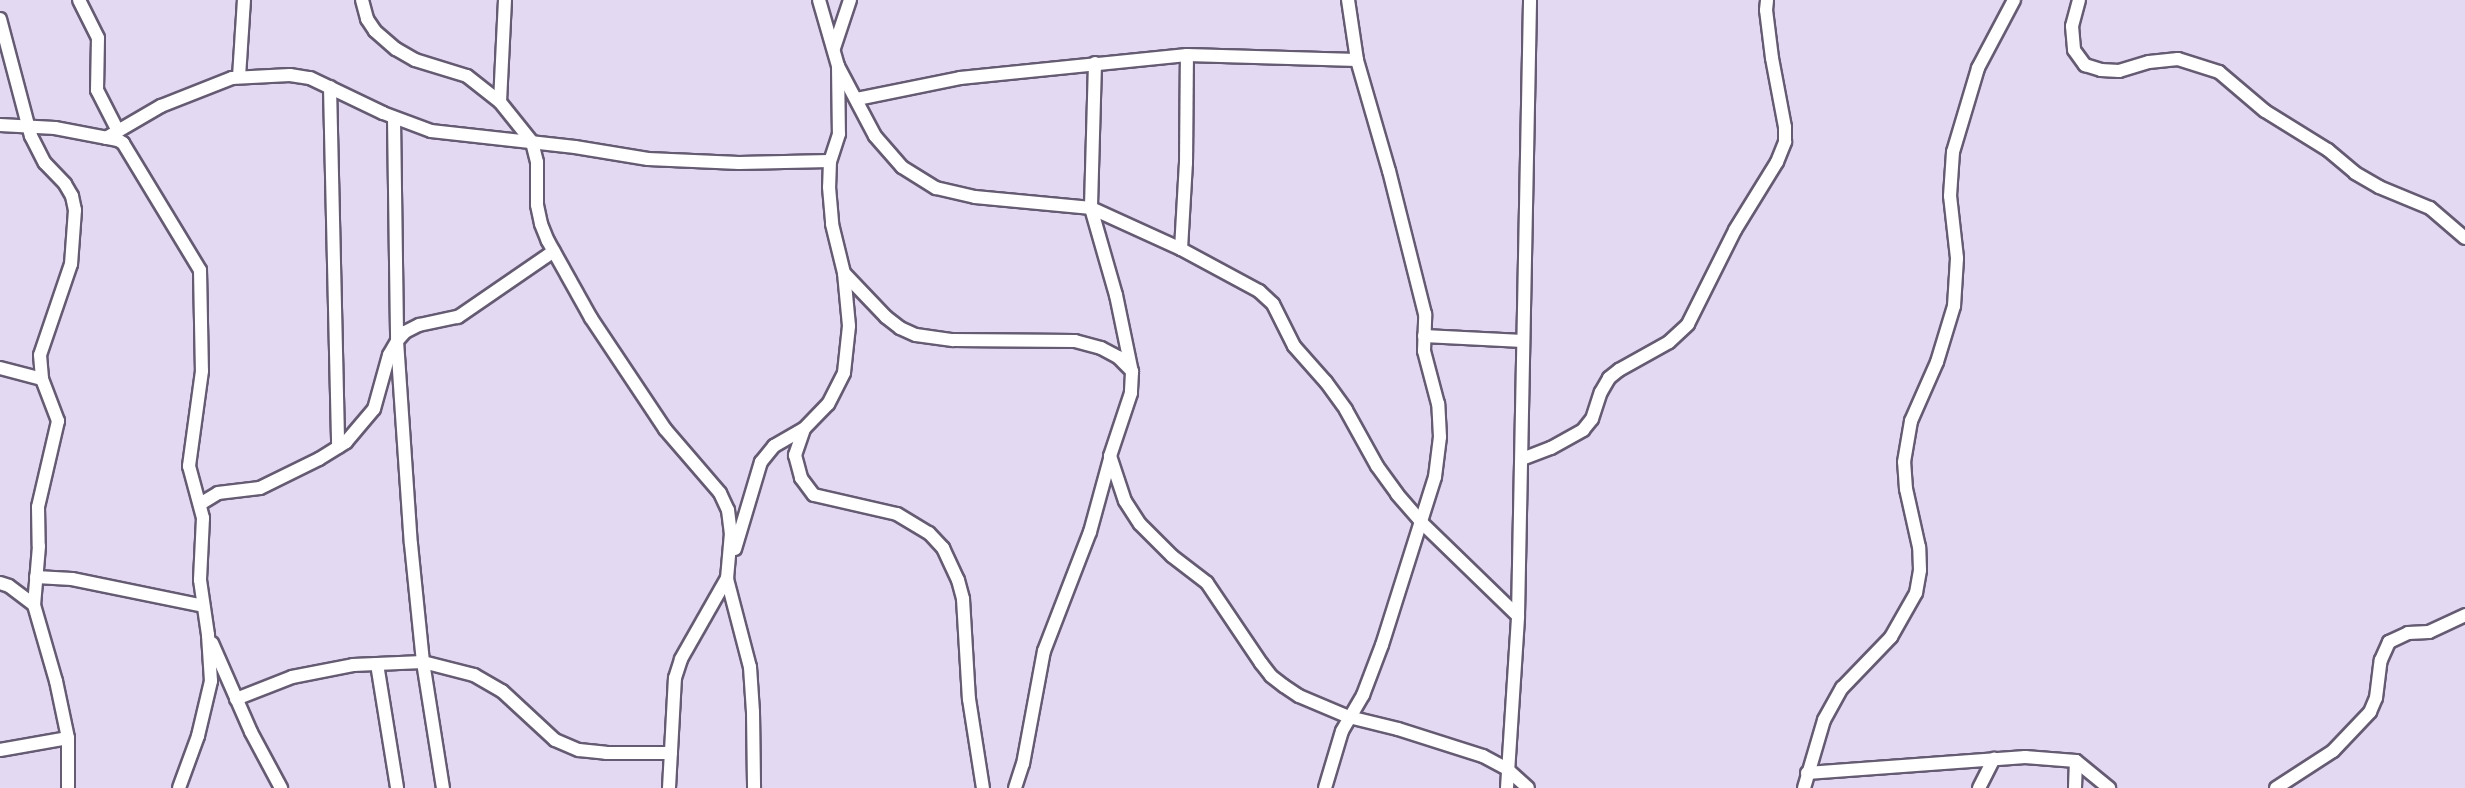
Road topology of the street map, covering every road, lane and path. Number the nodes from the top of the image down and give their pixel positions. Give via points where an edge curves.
1 (79, 0) edge
2 (244, 0) edge
3 (362, 0) edge
4 (505, 0) edge
5 (819, 0) edge
6 (850, 0) edge
7 (1348, 0) edge
8 (1530, 0) edge
9 (1767, 0) edge
10 (2014, 0) edge
11 (2079, 0) edge
12 (0, 19) edge
13 (834, 48) junction
14 (1187, 55) junction
15 (1357, 60) junction
16 (1095, 63) junction
17 (838, 66) junction
18 (238, 77) junction
19 (330, 87) junction
20 (857, 99) junction
21 (500, 102) junction
22 (394, 118) junction
23 (0, 125) edge
24 (28, 125) junction
25 (118, 131) junction
26 (106, 138) junction
27 (532, 142) junction
28 (830, 161) junction
29 (1091, 208) junction
30 (2465, 238) edge
31 (1181, 249) junction
32 (554, 252) junction
33 (844, 273) junction
34 (1424, 336) junction
35 (397, 341) junction
36 (1523, 341) junction
37 (0, 368) edge
38 (1132, 372) junction
39 (42, 379) junction
40 (804, 429) junction
41 (338, 447) junction
42 (1110, 456) junction
43 (1522, 459) junction
44 (200, 504) junction
45 (1421, 522) junction
46 (36, 577) junction
47 (727, 579) junction
48 (0, 583) edge
49 (34, 605) junction
50 (203, 606) junction
51 (2465, 615) edge
52 (1518, 616) junction
53 (208, 635) junction
54 (423, 662) junction
55 (377, 664) junction
56 (236, 699) junction
57 (1349, 717) junction
58 (69, 738) junction
59 (0, 750) edge
60 (672, 753) junction
61 (1994, 759) junction
62 (2076, 761) junction
63 (1507, 768) junction
64 (1807, 772) junction
65 (68, 788) edge
66 (179, 788) edge
67 (281, 788) edge
68 (397, 788) edge
69 (443, 788) edge
70 (669, 788) edge
71 (754, 788) edge
72 (983, 788) edge
73 (1015, 788) edge
74 (1325, 788) edge
75 (1507, 788) edge
76 (1528, 788) edge
77 (1804, 788) edge
78 (1979, 788) edge
79 (2075, 788) edge
80 (2109, 788) edge
81 (2276, 788) edge

1 - 25 street via 98,38 97,90
2 - 18 street
3 - 21 street via 375,31 396,49 415,60 467,76
4 - 21 street
5 - 13 street
6 - 13 street
7 - 15 street
8 - 36 street
9 - 43 street via 1772,58 1785,127 1785,142 1777,162 1735,230 1688,324 1670,342 1609,378 1592,419 1583,430
10 - 64 street via 1977,68 1953,152 1950,196 1957,258 1954,306 1937,363 1911,422 1904,462 1919,548 1916,592 1891,637 1842,688 1824,720
11 - 30 street via 2072,26 2074,50 2085,65 2119,71 2178,59 2218,72 2265,111 2328,150 2355,173 2430,208
12 - 24 street
13 - 17 street
14 - 15 street
14 - 16 street
14 - 31 street
15 - 34 street via 1425,314
16 - 20 street via 960,78
16 - 29 street
17 - 20 street
17 - 28 street via 839,134
18 - 19 street via 290,75
18 - 25 street via 161,106
19 - 22 street
19 - 41 street
20 - 29 street via 875,136 902,167 936,188 975,198
21 - 27 street
22 - 27 street via 431,131
22 - 35 street
23 - 24 street
24 - 26 street
24 - 39 street via 39,155 65,184 75,210 71,264 40,355
25 - 26 street
26 - 44 street via 118,140 129,151 200,270 202,371 189,466
27 - 28 street via 648,159
27 - 32 street via 541,225
28 - 33 street via 832,224
29 - 31 street
29 - 38 street via 1116,295
31 - 45 street via 1250,286 1273,304 1293,346 1333,392 1377,466
32 - 35 street via 458,317 419,325
32 - 47 street via 591,318 659,420 720,493 728,510 731,533
33 - 38 street via 886,317 916,335 953,340 1075,341 1118,357
33 - 40 street via 849,326 844,373 828,404
34 - 36 street
34 - 45 street via 1438,404 1440,437 1435,477
35 - 41 street via 389,355 374,409
35 - 54 street
36 - 43 street
37 - 39 street
38 - 42 street via 1131,393
39 - 46 street via 58,421 38,507
40 - 47 street via 774,446 761,462
40 - 72 street via 795,455 801,478 814,495 897,514 915,522 943,548 952,563 963,599 969,699
41 - 44 street via 260,488 218,493
42 - 57 street via 1125,501 1140,524 1207,583 1271,676 1299,696
42 - 73 street via 1090,532 1044,651
43 - 52 street
44 - 50 street via 204,528 200,580
45 - 52 street
45 - 57 street via 1382,645 1363,695
46 - 49 street
46 - 50 street via 72,579
47 - 60 street via 681,659 672,698
47 - 71 street via 750,667
48 - 49 street
49 - 58 street
50 - 53 street
51 - 81 street via 2429,632 2408,633 2389,642 2381,660 2376,699 2370,712 2333,751
52 - 63 street
53 - 56 street
53 - 66 street via 209,693
54 - 55 street
54 - 60 street via 474,675 502,691 555,740 579,750
54 - 69 street
55 - 56 street via 292,677
55 - 68 street
56 - 67 street
57 - 63 street via 1448,744
57 - 74 street
58 - 59 street
58 - 65 street
60 - 70 street
61 - 62 street
61 - 64 street
61 - 78 street
62 - 79 street
62 - 80 street
63 - 75 street
63 - 76 street
64 - 77 street

